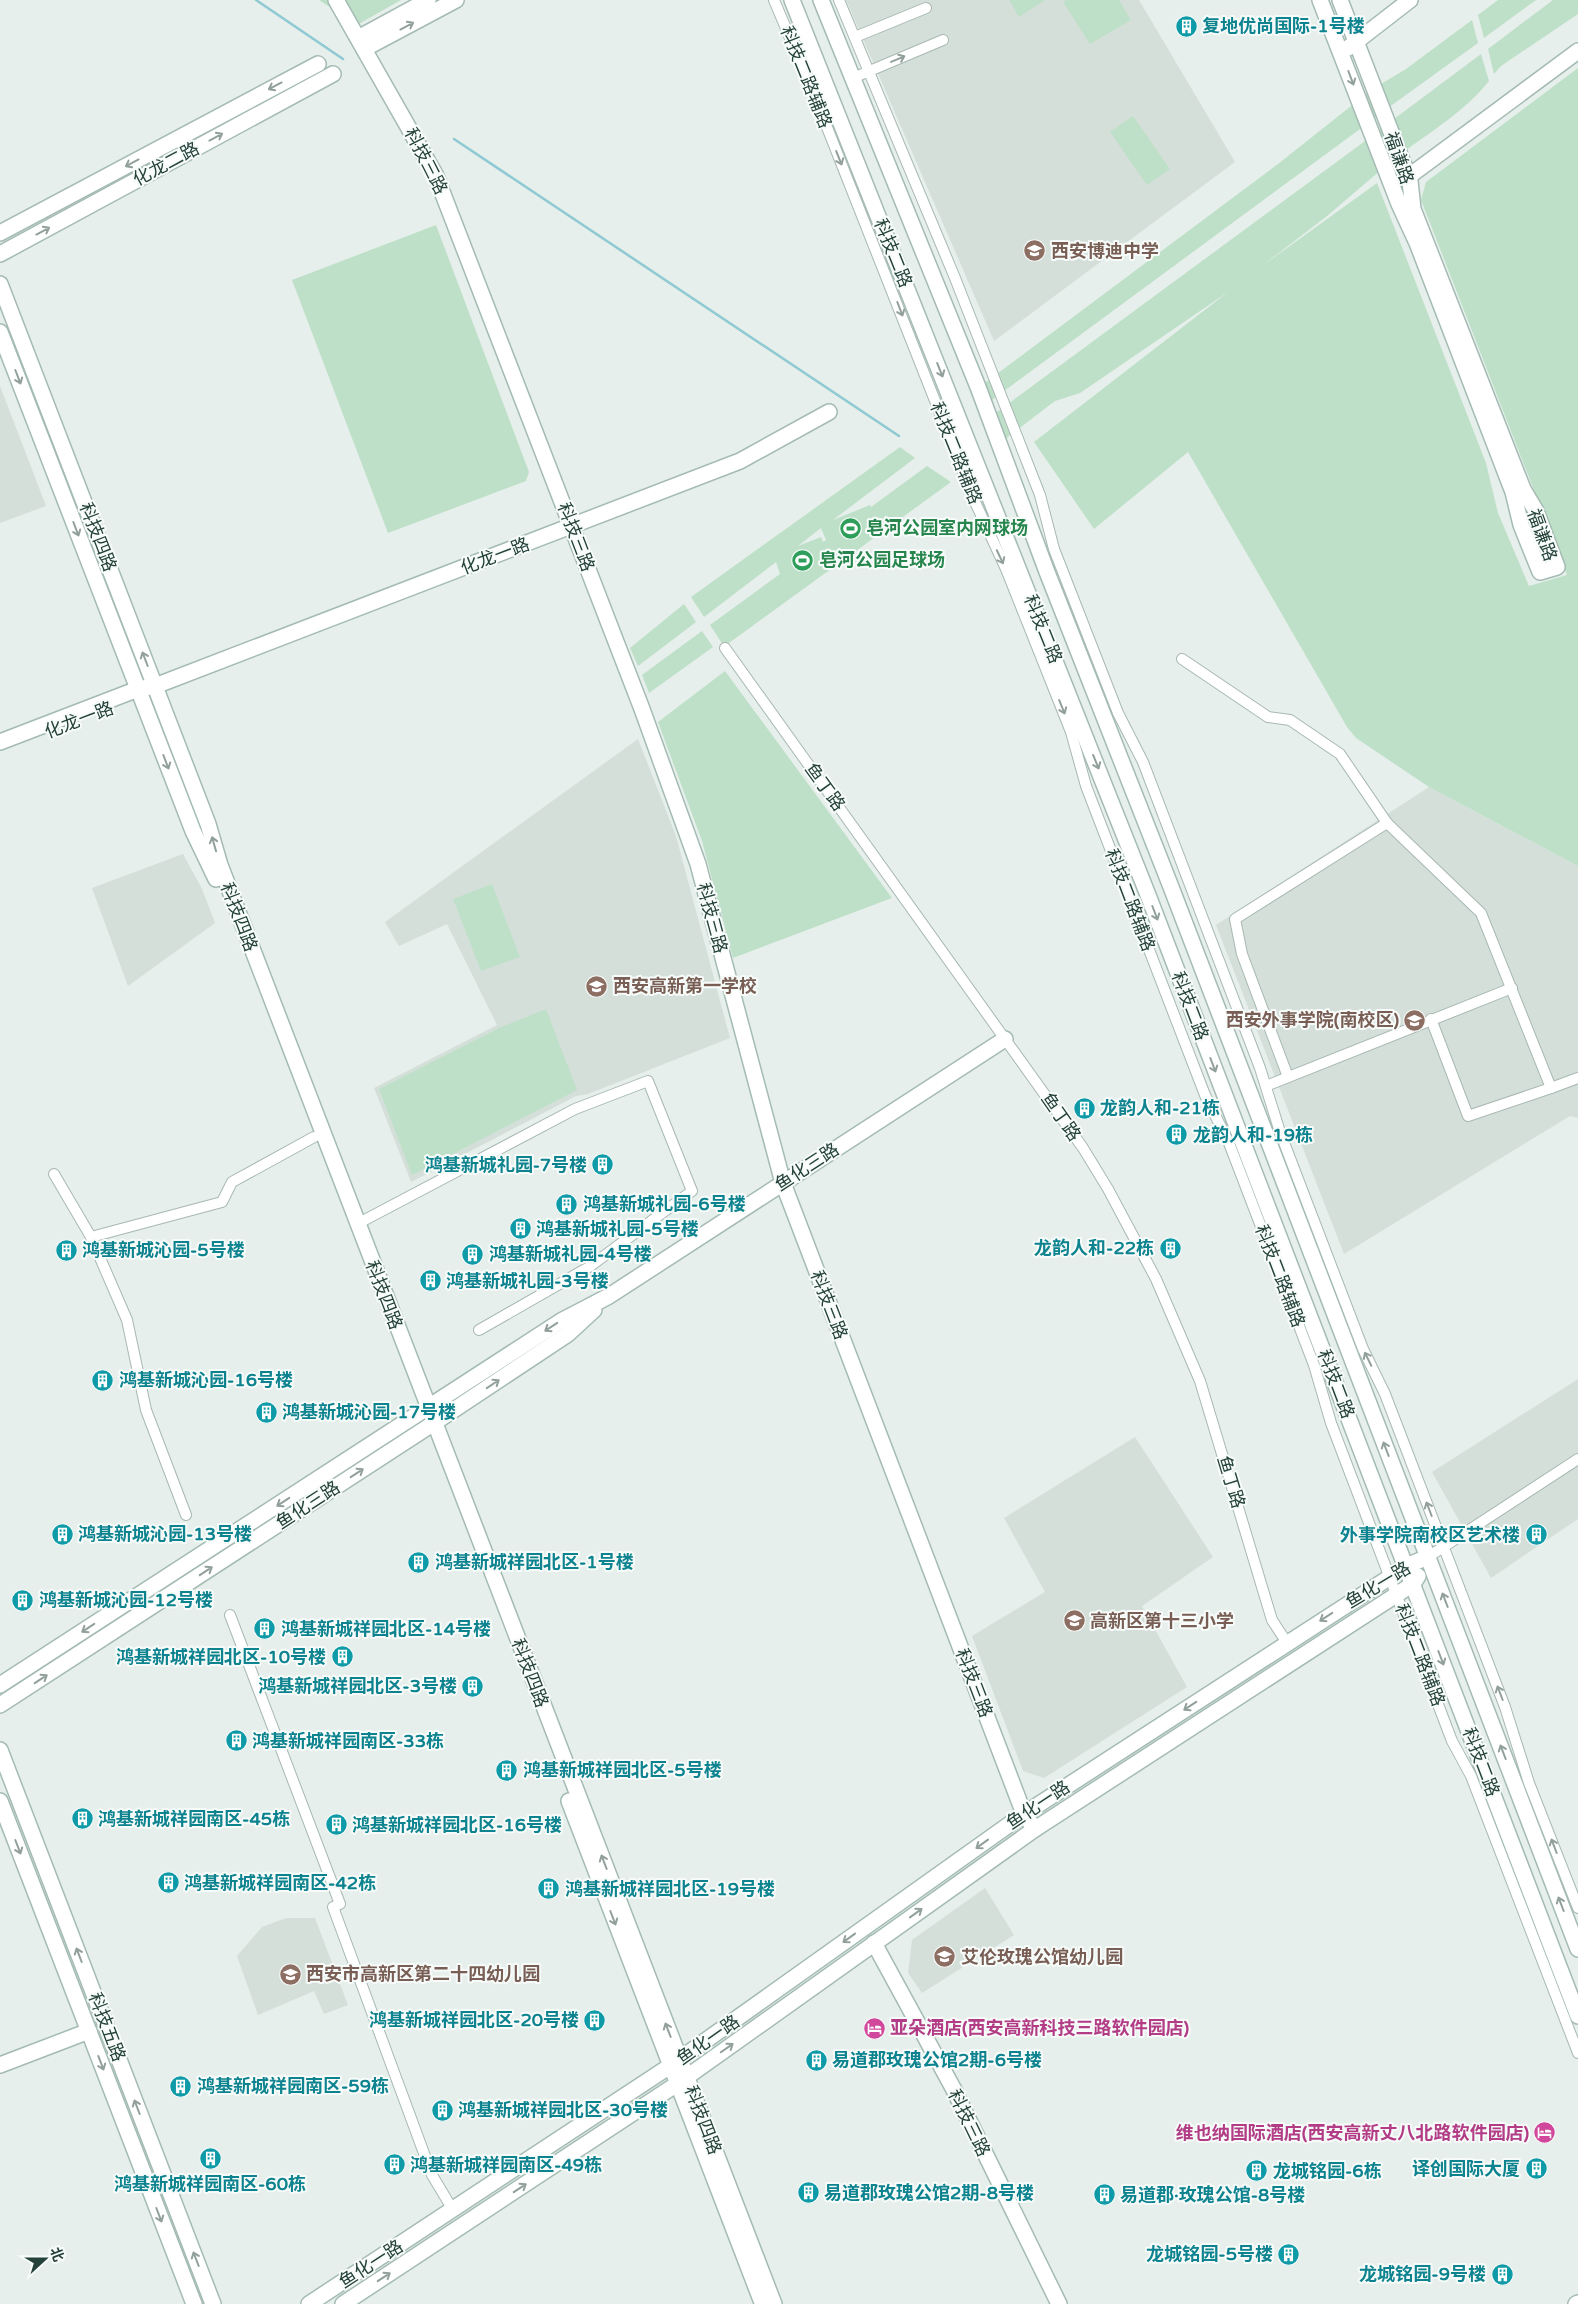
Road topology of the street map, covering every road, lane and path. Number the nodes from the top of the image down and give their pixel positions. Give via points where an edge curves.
1 (336, 0) edge
2 (428, 0) edge
3 (456, 0) edge
4 (774, 0) edge
5 (792, 0) edge
6 (820, 0) edge
7 (839, 0) edge
8 (1320, 0) edge
9 (1340, 0) edge
10 (1410, 0) edge
11 (926, 8) dead end
12 (855, 37) junction
13 (943, 40) dead end
14 (1356, 42) junction
15 (361, 44) junction
16 (1578, 50) edge
17 (1341, 53) junction
18 (318, 64) dead end
19 (869, 72) junction
20 (333, 74) dead end
21 (853, 78) junction
22 (1408, 177) junction
23 (0, 233) edge
24 (0, 254) edge
25 (0, 284) edge
26 (4, 304) edge
27 (0, 332) edge
28 (828, 412) dead end
29 (571, 526) junction
30 (131, 623) junction
31 (115, 629) junction
32 (725, 648) dead end
33 (1182, 659) dead end
34 (155, 686) junction
35 (139, 692) junction
36 (171, 729) junction
37 (156, 734) junction
38 (0, 742) edge
39 (0, 750) edge
40 (1387, 822) junction
41 (1512, 988) junction
42 (1431, 1019) junction
43 (1005, 1039) junction
44 (1288, 1077) junction
45 (1578, 1078) edge
46 (1266, 1086) junction
47 (1551, 1088) junction
48 (314, 1137) junction
49 (54, 1174) dead end
50 (783, 1183) junction
51 (357, 1224) junction
52 (91, 1237) junction
53 (609, 1296) junction
54 (479, 1330) dead end
55 (424, 1411) junction
56 (430, 1426) junction
57 (1578, 1459) edge
58 (186, 1514) dead end
59 (1444, 1547) junction
60 (1428, 1557) junction
61 (1406, 1566) junction
62 (1390, 1577) junction
63 (1413, 1584) junction
64 (1397, 1595) junction
65 (230, 1615) dead end
66 (1286, 1643) junction
67 (0, 1685) edge
68 (0, 1705) edge
69 (0, 1750) edge
70 (18, 1797) junction
71 (0, 1802) edge
72 (1024, 1814) junction
73 (1035, 1829) junction
74 (1578, 1908) edge
75 (874, 1944) junction
76 (1578, 1949) edge
77 (1578, 2016) edge
78 (88, 2031) junction
79 (1578, 2053) edge
80 (675, 2063) junction
81 (0, 2065) edge
82 (682, 2081) junction
83 (453, 2210) junction
84 (194, 2304) edge
85 (213, 2304) edge
86 (309, 2304) edge
87 (343, 2304) edge
88 (763, 2304) edge
89 (774, 2304) edge
90 (1059, 2304) edge

1 - 15 street, 科技三路
2 - 15 street
15 -> 3 street
4 -> 62 street, 科技二路辅路 via 1071,732 1086,786 1314,1365 1331,1423
5 -> 61 street, 科技二路 via 1134,858
6 - 21 street, 科技二路
7 - 12 street
8 - 17 street, 福谦路
9 - 14 street, 福谦路
10 - 14 street
11 - 12 street
12 - 19 street
19 -> 13 street
14 - 17 street
14 - 22 street, 福谦路
15 - 29 street, 科技三路 via 436,176
16 - 22 street
17 -> 22 street, 福谦路 via 1513,492 1521,525 1540,572 1557,566 1536,511 1523,489 1413,208
18 -> 23 street, 化龙二路
19 - 21 street
19 - 46 street via 966,305 1040,495 1062,567 1118,713 1143,762
24 -> 20 street, 化龙二路
60 -> 21 street, 科技二路 via 978,386
25 - 26 street, 科技四路
26 - 30 street, 科技四路
27 -> 31 street, 科技四路
28 - 29 street, 化龙一路 via 740,461
29 - 34 street, 化龙一路
29 - 50 street, 科技三路 via 690,839
30 - 31 street
34 -> 30 street, 科技四路
31 - 35 street, 科技四路
32 - 43 street, 鱼丁路
33 - 40 street via 1268,717 1290,720 1340,754
34 - 35 street, 化龙一路
34 - 36 street, 科技四路
35 - 37 street, 科技四路
35 - 38 street, 化龙一路
35 - 39 street, 化龙一路
36 - 37 street
51 -> 36 street, 科技四路
37 -> 48 street, 科技四路 via 193,831 215,877
40 - 41 street via 1481,913
40 - 44 street via 1235,920 1242,954
41 - 42 street
41 - 47 street
42 - 44 street
42 - 47 street via 1468,1116
43 - 50 street, 鱼化三路
43 - 66 street, 鱼丁路 via 1098,1173 1156,1279 1200,1381 1272,1620
44 - 46 street
45 - 47 street
59 -> 46 street via 1385,1394 1360,1340 1280,1132
48 - 52 street via 232,1182 222,1202
48 - 55 street, 科技四路
49 - 52 street
50 - 53 street, 鱼化三路
50 - 72 street, 科技三路
51 - 54 street via 575,1109 648,1081 692,1191 588,1267
51 - 55 street, 科技四路
52 - 58 street via 127,1320 146,1410
53 -> 55 street, 鱼化三路 via 561,1321
56 -> 53 street, 鱼化三路 via 568,1334
55 - 56 street, 科技四路
55 -> 67 street, 鱼化三路
68 -> 56 street, 鱼化三路
56 - 80 street, 科技四路
57 - 59 street
59 - 60 street
74 -> 59 street
60 - 61 street, 鱼化一路
60 - 63 street, 鱼化一路
76 -> 60 street, 科技二路
61 - 62 street, 鱼化一路
61 - 63 street, 科技二路
62 - 64 street, 科技二路辅路
62 -> 66 street, 鱼化一路
63 - 64 street, 鱼化一路
63 -> 77 street, 科技二路
64 - 73 street, 鱼化一路
64 - 79 street, 科技二路辅路 via 1452,1741 1471,1776
65 - 83 street via 340,1904 333,1907 432,2174
66 -> 72 street, 鱼化一路
69 - 70 street, 科技五路
70 - 71 street
85 -> 70 street, 科技五路
71 -> 78 street, 科技五路
72 - 73 street, 科技三路
72 -> 80 street, 鱼化一路
75 -> 73 street, 鱼化一路
82 -> 75 street, 鱼化一路
75 - 90 street, 科技三路 via 953,2088
78 - 81 street
78 -> 84 street, 科技五路
80 - 82 street, 科技四路
80 - 83 street, 鱼化一路
87 -> 82 street, 鱼化一路
82 - 88 street, 科技四路
82 - 89 street, 科技四路
83 - 86 street, 鱼化一路

